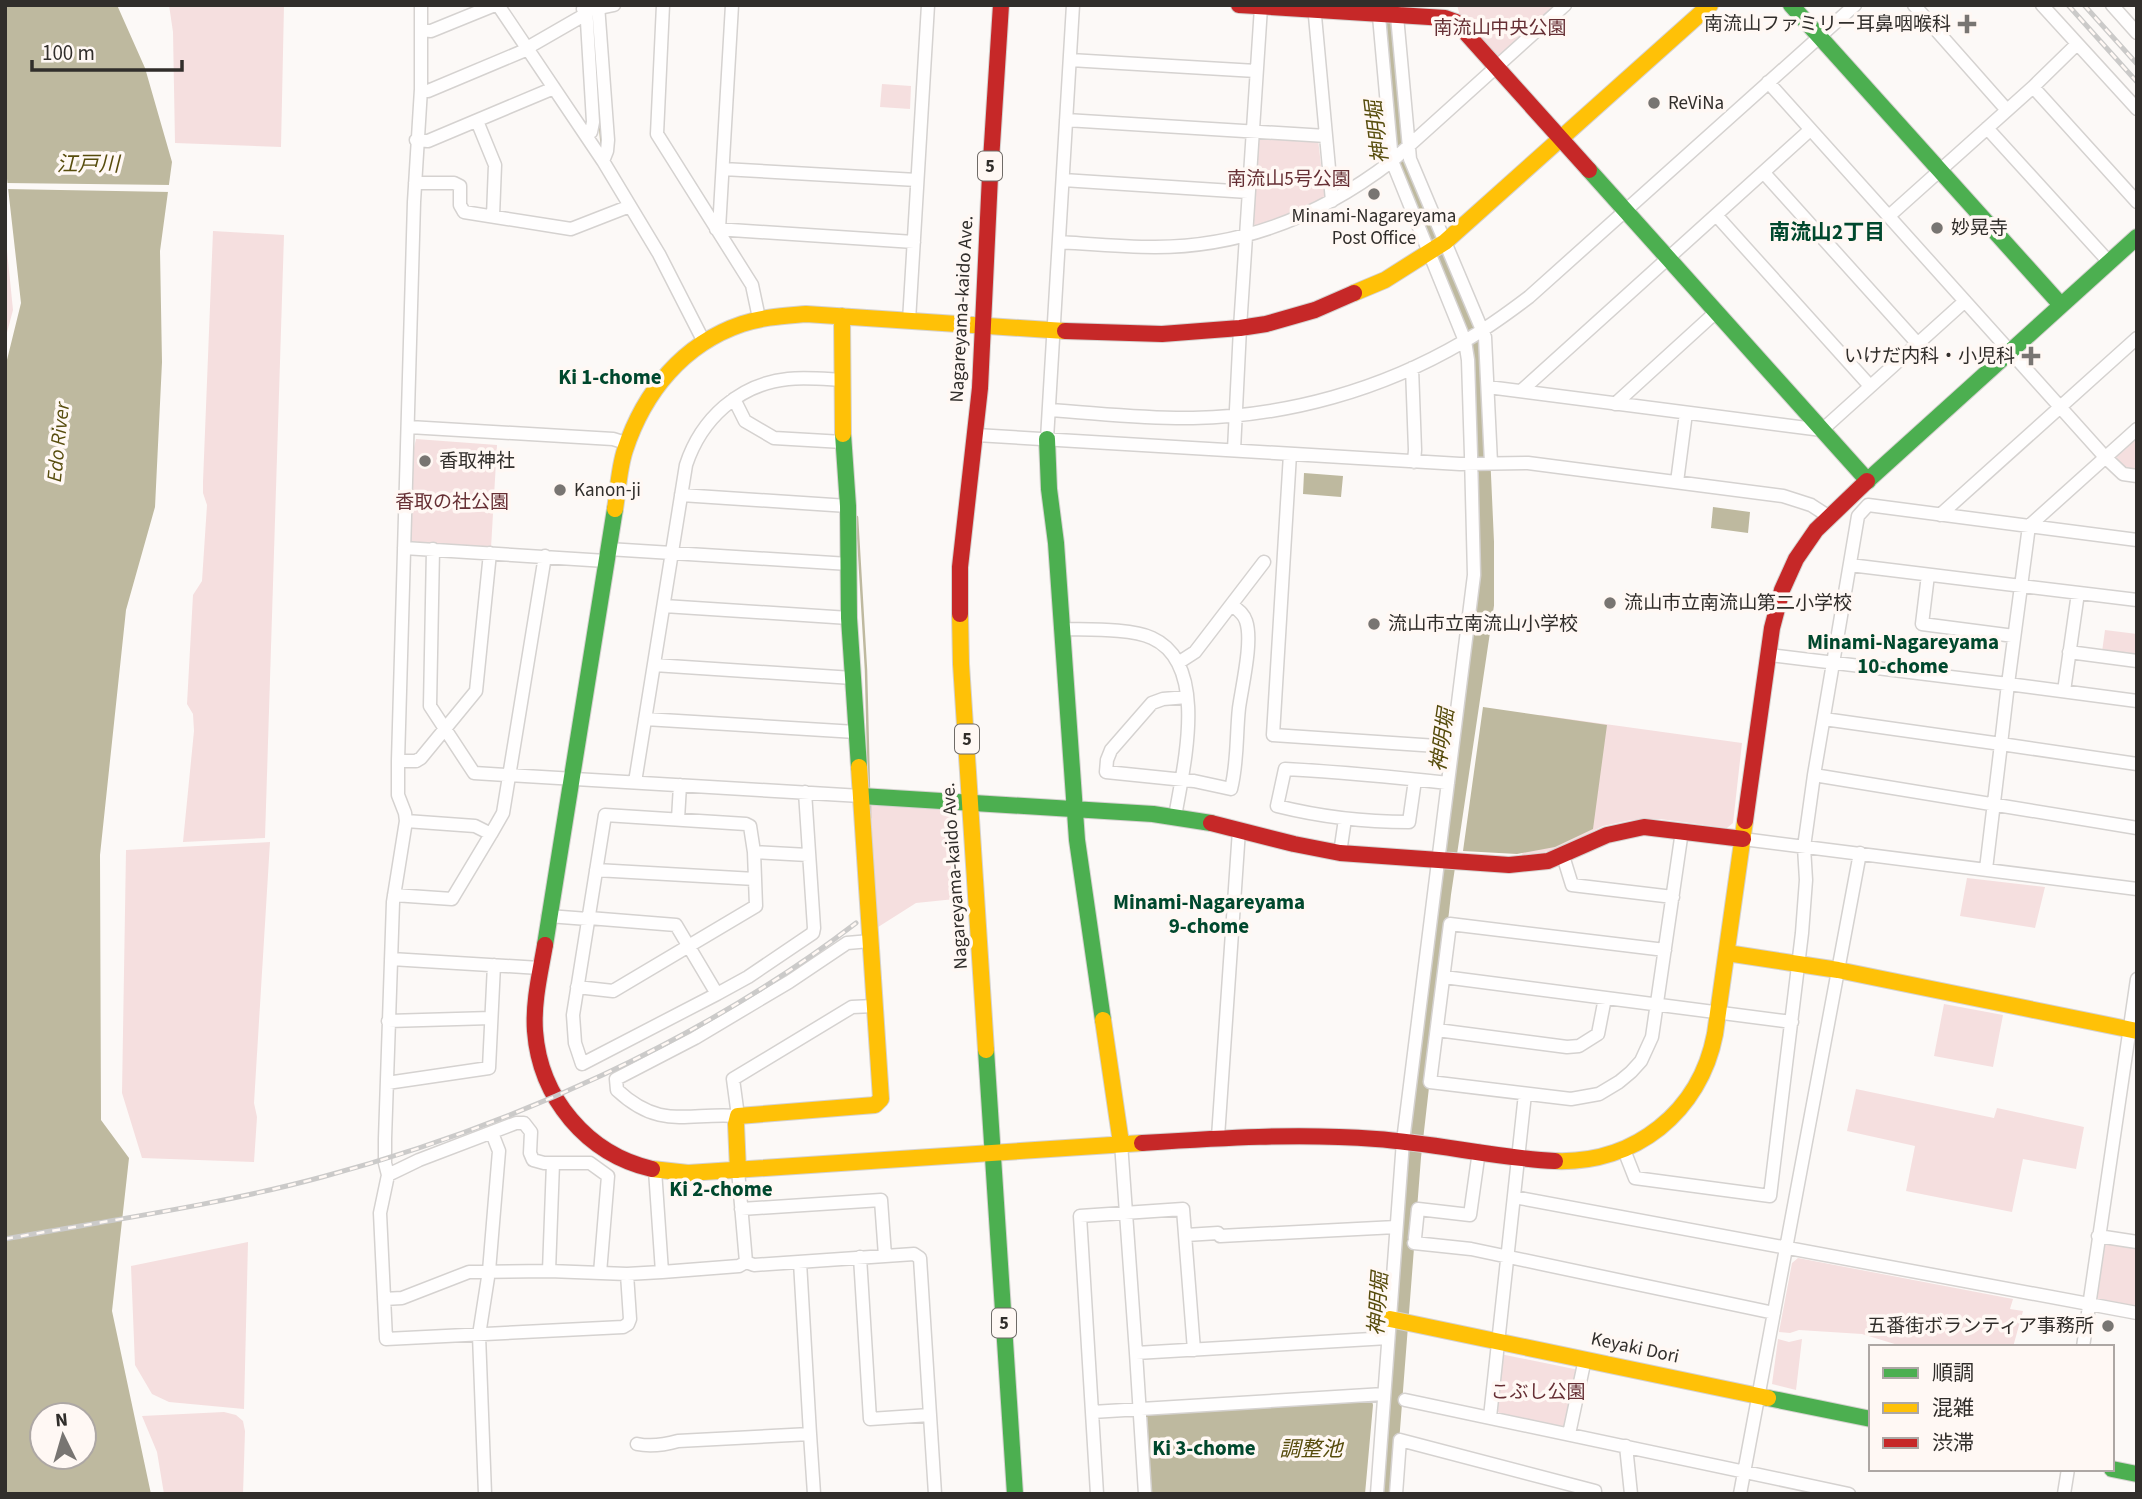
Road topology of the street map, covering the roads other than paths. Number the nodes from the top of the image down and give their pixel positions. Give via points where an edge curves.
1 (421, 5) edge
2 (497, 5) edge
3 (614, 5) edge
4 (663, 5) edge
5 (732, 5) edge
6 (928, 5) edge
7 (1001, 5) edge
8 (1073, 5) edge
9 (1239, 5) edge
10 (1564, 5) edge
11 (1710, 5) edge
12 (1791, 5) edge
13 (1855, 5) edge
14 (2042, 5) edge
15 (1914, 6) edge
16 (1261, 7) edge
17 (1314, 7) edge
18 (2117, 7) edge
19 (589, 8) edge
20 (1388, 12) edge
21 (1450, 12) edge
22 (421, 30) junction
23 (2137, 33) edge
24 (1819, 37) junction
25 (2077, 44) junction
26 (528, 49) junction
27 (1070, 60) junction
28 (1497, 67) junction
29 (1256, 71) junction
30 (1768, 82) junction
31 (2033, 87) junction
32 (554, 88) junction
33 (421, 89) junction
34 (2006, 109) junction
35 (2137, 109) edge
36 (1066, 120) junction
37 (477, 121) junction
38 (1987, 128) junction
39 (1810, 130) junction
40 (1252, 132) junction
41 (586, 134) junction
42 (1326, 136) junction
43 (1561, 139) junction
44 (416, 140) junction
45 (1408, 145) junction
46 (603, 161) junction
47 (1392, 161) junction
48 (723, 169) junction
49 (1939, 170) junction
50 (1764, 173) junction
51 (917, 180) junction
52 (1063, 180) junction
53 (415, 183) junction
54 (1248, 192) junction
55 (1332, 201) junction
56 (2137, 202) edge
57 (630, 206) junction
58 (1626, 212) junction
59 (1716, 215) junction
60 (493, 216) junction
61 (1889, 216) junction
62 (718, 229) junction
63 (1246, 235) junction
64 (2137, 237) edge
65 (914, 242) junction
66 (1059, 242) junction
67 (1438, 248) junction
68 (1668, 258) junction
69 (2109, 262) junction
70 (1965, 301) junction
71 (2061, 305) junction
72 (1716, 312) junction
73 (842, 316) junction
74 (760, 318) junction
75 (909, 321) junction
76 (983, 326) junction
77 (1240, 328) junction
78 (1482, 330) junction
79 (1053, 331) junction
80 (2137, 338) edge
81 (1465, 341) junction
82 (704, 342) junction
83 (1918, 344) junction
84 (2010, 351) junction
85 (1412, 368) junction
86 (842, 380) junction
87 (1870, 386) junction
88 (1488, 387) junction
89 (1521, 391) junction
90 (734, 399) junction
91 (1615, 404) junction
92 (2060, 407) junction
93 (1049, 410) junction
94 (1686, 413) junction
95 (1235, 415) junction
96 (409, 427) junction
97 (2137, 429) edge
98 (1822, 430) junction
99 (976, 435) junction
100 (1047, 439) junction
101 (843, 442) junction
102 (626, 443) junction
103 (1234, 450) junction
104 (1290, 454) junction
105 (2105, 457) junction
106 (1414, 461) junction
107 (1481, 464) junction
108 (2137, 476) edge
109 (1868, 481) junction
110 (1677, 482) junction
111 (681, 495) junction
112 (848, 506) junction
113 (1940, 514) junction
114 (1828, 516) junction
115 (2029, 526) junction
116 (2137, 540) edge
117 (404, 548) junction
118 (433, 550) junction
119 (489, 553) junction
120 (673, 553) junction
121 (607, 554) junction
122 (545, 556) junction
123 (1264, 562) dead end
124 (849, 564) junction
125 (1850, 565) junction
126 (1928, 575) junction
127 (2020, 587) junction
128 (2078, 593) junction
129 (2137, 600) edge
130 (1232, 605) junction
131 (664, 606) junction
132 (849, 618) junction
133 (1061, 629) junction
134 (2014, 636) junction
135 (2070, 652) junction
136 (1770, 654) junction
137 (2137, 661) edge
138 (1178, 663) junction
139 (1833, 663) junction
140 (654, 665) junction
141 (853, 678) junction
142 (2008, 684) junction
143 (2064, 691) junction
144 (1187, 697) junction
145 (2137, 701) edge
146 (645, 719) junction
147 (1824, 719) junction
148 (445, 729) junction
149 (856, 732) junction
150 (2001, 744) junction
151 (1452, 747) junction
152 (398, 761) junction
153 (2137, 764) edge
154 (509, 774) junction
155 (1814, 775) junction
156 (570, 778) junction
157 (1181, 779) junction
158 (1415, 779) junction
159 (635, 782) junction
160 (1448, 783) junction
161 (680, 785) junction
162 (805, 792) junction
163 (860, 796) junction
164 (971, 803) junction
165 (1994, 804) junction
166 (1075, 809) junction
167 (1175, 817) junction
168 (678, 819) junction
169 (1345, 819) junction
170 (406, 821) junction
171 (2137, 828) edge
172 (1240, 830) junction
173 (1682, 831) junction
174 (491, 834) junction
175 (1743, 839) junction
176 (1804, 847) junction
177 (754, 852) junction
178 (1340, 853) junction
179 (1860, 853) junction
180 (808, 855) junction
181 (1563, 856) junction
182 (1445, 860) junction
183 (1986, 869) junction
184 (596, 870) junction
185 (755, 879) junction
186 (2137, 889) edge
187 (394, 895) junction
188 (1673, 897) junction
189 (548, 916) junction
190 (589, 919) junction
191 (870, 941) junction
192 (688, 947) junction
193 (1665, 950) junction
194 (1727, 953) junction
195 (391, 959) junction
196 (1798, 963) junction
197 (494, 965) junction
198 (540, 968) junction
199 (1838, 970) junction
200 (1444, 977) junction
201 (2137, 979) edge
202 (577, 987) junction
203 (717, 995) junction
204 (1605, 998) junction
205 (1658, 1004) junction
206 (874, 1006) junction
207 (1719, 1013) junction
208 (491, 1018) junction
209 (388, 1021) junction
210 (1792, 1022) junction
211 (1437, 1030) junction
212 (2132, 1031) edge
213 (387, 1083) junction
214 (1525, 1094) junction
215 (738, 1116) junction
216 (492, 1133) junction
217 (1218, 1137) junction
218 (1410, 1142) junction
219 (1121, 1143) junction
220 (1624, 1150) junction
221 (1479, 1151) junction
222 (993, 1153) junction
223 (1518, 1157) junction
224 (553, 1163) junction
225 (655, 1170) junction
226 (738, 1170) junction
227 (388, 1175) junction
228 (1514, 1197) junction
229 (741, 1209) junction
230 (1128, 1212) junction
231 (1396, 1227) junction
232 (1186, 1235) junction
233 (2098, 1236) junction
234 (2137, 1242) edge
235 (1787, 1248) junction
236 (885, 1255) junction
237 (860, 1257) junction
238 (1507, 1257) junction
239 (746, 1262) junction
240 (800, 1262) junction
241 (489, 1271) junction
242 (548, 1271) junction
243 (662, 1272) junction
244 (600, 1273) junction
245 (627, 1274) junction
246 (384, 1299) junction
247 (2089, 1304) junction
248 (1774, 1313) junction
249 (2137, 1313) edge
250 (1397, 1321) junction
251 (479, 1335) junction
252 (1388, 1338) junction
253 (1497, 1340) junction
254 (2083, 1345) edge
255 (1194, 1350) junction
256 (1136, 1353) junction
257 (1585, 1359) junction
258 (1384, 1394) junction
259 (1759, 1395) junction
260 (1405, 1400) dead end
261 (1139, 1409) junction
262 (1092, 1412) junction
263 (930, 1415) junction
264 (1490, 1417) junction
265 (1869, 1419) edge
266 (810, 1434) junction
267 (1569, 1434) junction
268 (637, 1444) dead end
269 (1626, 1446) junction
270 (2114, 1469) edge
271 (2068, 1471) edge
272 (1744, 1472) junction
273 (2137, 1474) edge
274 (485, 1494) edge
275 (814, 1494) edge
276 (935, 1494) edge
277 (1015, 1494) edge
278 (1097, 1494) edge
279 (1145, 1494) edge
280 (1377, 1494) edge
281 (1396, 1494) edge
282 (1595, 1494) edge
283 (1631, 1494) edge
284 (1740, 1494) edge
285 (1849, 1494) edge
286 (2064, 1494) edge

1 - 22 street
2 - 22 street via 431,31
2 - 26 street
3 - 19 street
4 - 62 street via 657,134
5 - 48 street
6 - 51 street
7 - 76 street, Nagareyama-kaido Ave. / 5
8 - 27 street
9 - 16 street
10 - 28 street
11 - 43 street
12 - 24 street
13 - 24 street
14 - 25 street
15 - 34 street
16 - 17 street
16 - 29 street
17 - 20 street
17 - 42 street
18 - 23 street
19 - 26 street
19 - 41 street via 593,122
19 - 46 street via 608,140
20 - 21 street
20 - 45 street
20 - 47 street
21 - 28 street
22 - 33 street
24 - 30 street
24 - 49 street
25 - 31 street
25 - 35 street
26 - 32 street
26 - 33 street via 428,91
27 - 29 street
27 - 36 street
28 - 43 street
28 - 45 street
29 - 40 street
30 - 39 street
30 - 58 street
31 - 34 street
31 - 56 street
32 - 37 street
32 - 41 street
33 - 44 street
34 - 38 street
36 - 40 street
36 - 52 street
37 - 44 street via 428,141
37 - 60 street via 495,165
38 - 49 street
38 - 69 street
39 - 50 street
39 - 61 street
40 - 42 street
40 - 54 street
41 - 46 street
42 - 55 street
43 - 58 street
43 - 67 street
44 - 53 street
45 - 47 street
45 - 67 street
46 - 57 street
47 - 55 street
47 - 67 street
48 - 51 street
48 - 62 street
49 - 61 street
49 - 71 street
50 - 59 street
50 - 83 street
51 - 65 street
52 - 54 street
52 - 66 street
53 - 60 street via 454,183 460,186 464,212
53 - 96 street
54 - 63 street
55 - 63 street
57 - 60 street via 571,229
57 - 82 street
58 - 68 street
58 - 78 street via 1529,297
59 - 68 street
59 - 87 street
61 - 70 street
62 - 65 street
62 - 74 street via 752,285
63 - 66 street via 1154,247
63 - 77 street
64 - 69 street
65 - 75 street
66 - 79 street
67 - 77 street via 1338,302
67 - 78 street
67 - 81 street
68 - 72 street
68 - 89 street
69 - 71 street
70 - 83 street
70 - 84 street
71 - 84 street
72 - 91 street
72 - 98 street
73 - 74 street
73 - 75 street
73 - 86 street
74 - 82 street
75 - 76 street
76 - 79 street
76 - 99 street, Nagareyama-kaido Ave. / 5
77 - 79 street via 1162,334
77 - 95 street
78 - 81 street
78 - 88 street
79 - 93 street
80 - 92 street
81 - 85 street
81 - 107 street
82 - 102 street via 652,390
83 - 87 street
84 - 92 street
84 - 109 street
85 - 95 street via 1337,396
85 - 106 street
86 - 90 street via 778,380
86 - 101 street
87 - 98 street
88 - 89 street
88 - 107 street
89 - 91 street
90 - 101 street via 745,421 774,438
90 - 111 street via 696,440
91 - 94 street
92 - 105 street
92 - 113 street
93 - 95 street via 1190,418
93 - 100 street
94 - 98 street
94 - 110 street
95 - 103 street
96 - 102 street
96 - 117 street
97 - 105 street
98 - 109 street
99 - 100 street
99 - 164 street, Nagareyama-kaido Ave. / 5 via 962,536 959,603
100 - 103 street
100 - 133 street
101 - 112 street
102 - 121 street
103 - 104 street
104 - 106 street
104 - 151 street via 1273,736
105 - 108 street via 2123,474
105 - 115 street
106 - 107 street
107 - 110 street via 1528,463
107 - 151 street via 1474,575
109 - 114 street
110 - 114 street via 1791,498
111 - 112 street
111 - 120 street
112 - 124 street
113 - 115 street
113 - 125 street via 1868,505 1858,516
114 - 136 street via 1802,547 1786,578 1775,612
115 - 116 street
115 - 127 street
117 - 118 street
117 - 152 street
118 - 119 street
118 - 148 street via 430,706
119 - 122 street
119 - 148 street via 476,691
120 - 121 street
120 - 124 street
120 - 131 street
121 - 122 street
121 - 156 street
122 - 154 street
123 - 130 street
124 - 132 street
125 - 126 street
125 - 139 street
126 - 127 street
126 - 134 street via 1922,624
127 - 128 street
127 - 134 street
128 - 129 street
128 - 135 street
130 - 138 street via 1195,652
130 - 157 street via 1247,621 1247,629 1237,766 1231,789
131 - 132 street
131 - 140 street
132 - 141 street
133 - 138 street via 1140,634 1164,645
133 - 166 street
134 - 142 street
135 - 137 street
135 - 143 street
136 - 139 street
136 - 175 street
138 - 144 street
139 - 142 street
139 - 147 street
140 - 141 street
140 - 146 street
141 - 149 street
142 - 143 street
142 - 150 street
143 - 145 street
144 - 157 street
144 - 157 street via 1152,703 1111,750 1106,772
146 - 149 street
146 - 159 street
147 - 150 street
147 - 155 street
148 - 152 street via 421,758
148 - 154 street via 474,773
149 - 163 street
150 - 153 street
150 - 165 street
151 - 160 street
152 - 170 street via 398,795
154 - 156 street
154 - 174 street via 503,813
155 - 165 street
155 - 176 street
156 - 159 street
156 - 189 street
157 - 167 street
158 - 160 street
158 - 169 street via 1409,821
158 - 169 street via 1285,769 1277,806
159 - 161 street
160 - 182 street
161 - 162 street
161 - 168 street
162 - 163 street
162 - 180 street
163 - 164 street
163 - 191 street
164 - 166 street
164 - 222 street, Nagareyama-kaido Ave. / 5
165 - 171 street
165 - 183 street
166 - 167 street
166 - 219 street
167 - 172 street
168 - 177 street via 746,824 752,829
168 - 184 street via 605,815
169 - 178 street
170 - 174 street via 475,826
170 - 187 street
172 - 178 street
172 - 217 street
173 - 175 street
173 - 181 street via 1644,827 1619,831
173 - 188 street
174 - 187 street via 452,899
175 - 176 street
175 - 194 street
176 - 179 street
176 - 196 street via 1806,880
177 - 180 street
177 - 185 street
178 - 182 street
179 - 183 street
179 - 199 street
180 - 203 street via 813,933
181 - 182 street via 1521,865
181 - 188 street via 1572,885
182 - 218 street
183 - 186 street
184 - 185 street
184 - 190 street
185 - 192 street via 756,906
187 - 195 street
188 - 193 street
189 - 190 street
189 - 198 street
190 - 192 street via 676,925
190 - 202 street
191 - 206 street
191 - 215 street via 847,943 733,1016 616,1079 617,1090 650,1112 693,1118
192 - 202 street via 613,991
192 - 203 street
193 - 200 street via 1450,924
193 - 205 street
194 - 196 street
194 - 207 street
195 - 197 street
195 - 209 street
196 - 199 street
196 - 210 street
197 - 198 street
197 - 208 street
198 - 225 street via 533,1027 550,1089 564,1113 599,1147
199 - 212 street
199 - 235 street
200 - 204 street
200 - 211 street
201 - 212 street
202 - 203 street via 572,1024 582,1064
204 - 205 street
204 - 211 street via 1598,1034 1579,1046
205 - 207 street
205 - 214 street via 1646,1051 1619,1082 1584,1098
206 - 215 street via 852,1007 733,1079
206 - 215 street via 879,1103
207 - 210 street
207 - 220 street via 1711,1054 1694,1092 1656,1132
208 - 209 street
208 - 213 street via 489,1068
209 - 213 street
210 - 220 street via 1770,1196 1635,1178
211 - 214 street via 1430,1082
212 - 233 street
213 - 227 street
214 - 223 street
215 - 226 street
216 - 224 street via 524,1124 531,1132 533,1160
216 - 227 street
216 - 241 street via 499,1151
217 - 218 street
217 - 219 street
218 - 221 street
218 - 231 street
219 - 222 street
219 - 230 street
220 - 223 street via 1577,1161
221 - 223 street
221 - 238 street via 1470,1215 1418,1209 1415,1241
222 - 226 street
222 - 277 street, Nagareyama-kaido Ave. / 5
223 - 228 street
224 - 242 street
224 - 244 street via 590,1163 608,1176
225 - 226 street
225 - 243 street
226 - 229 street
227 - 246 street via 380,1213
228 - 235 street
228 - 238 street
229 - 236 street via 881,1200
229 - 239 street
230 - 232 street via 1183,1209
230 - 256 street
230 - 262 street via 1080,1216
231 - 232 street
231 - 250 street
232 - 255 street
233 - 234 street
233 - 247 street
235 - 247 street
235 - 248 street
236 - 237 street
236 - 263 street via 920,1258
237 - 240 street
237 - 263 street via 870,1419
238 - 248 street
238 - 253 street
239 - 240 street
239 - 243 street
240 - 266 street
241 - 242 street
241 - 246 street via 469,1272 402,1298
241 - 251 street
242 - 244 street
243 - 245 street
244 - 245 street
245 - 251 street via 628,1324
246 - 251 street via 386,1339
247 - 249 street
247 - 254 street
248 - 259 street
250 - 252 street
250 - 253 street, Keyaki Dori
251 - 274 street
252 - 255 street
252 - 258 street
253 - 257 street, Keyaki Dori
253 - 264 street
255 - 256 street
256 - 261 street
257 - 259 street, Keyaki Dori
257 - 267 street
258 - 261 street
258 - 280 street
259 - 265 street, Keyaki Dori
259 - 272 street
260 - 264 street
261 - 262 street
261 - 279 street
262 - 278 street
263 - 276 street
264 - 267 street
266 - 268 street
266 - 275 street
267 - 269 street
269 - 272 street
269 - 283 street
270 - 273 street
271 - 286 street
272 - 284 street
272 - 285 street
281 - 282 street via 1400,1440

